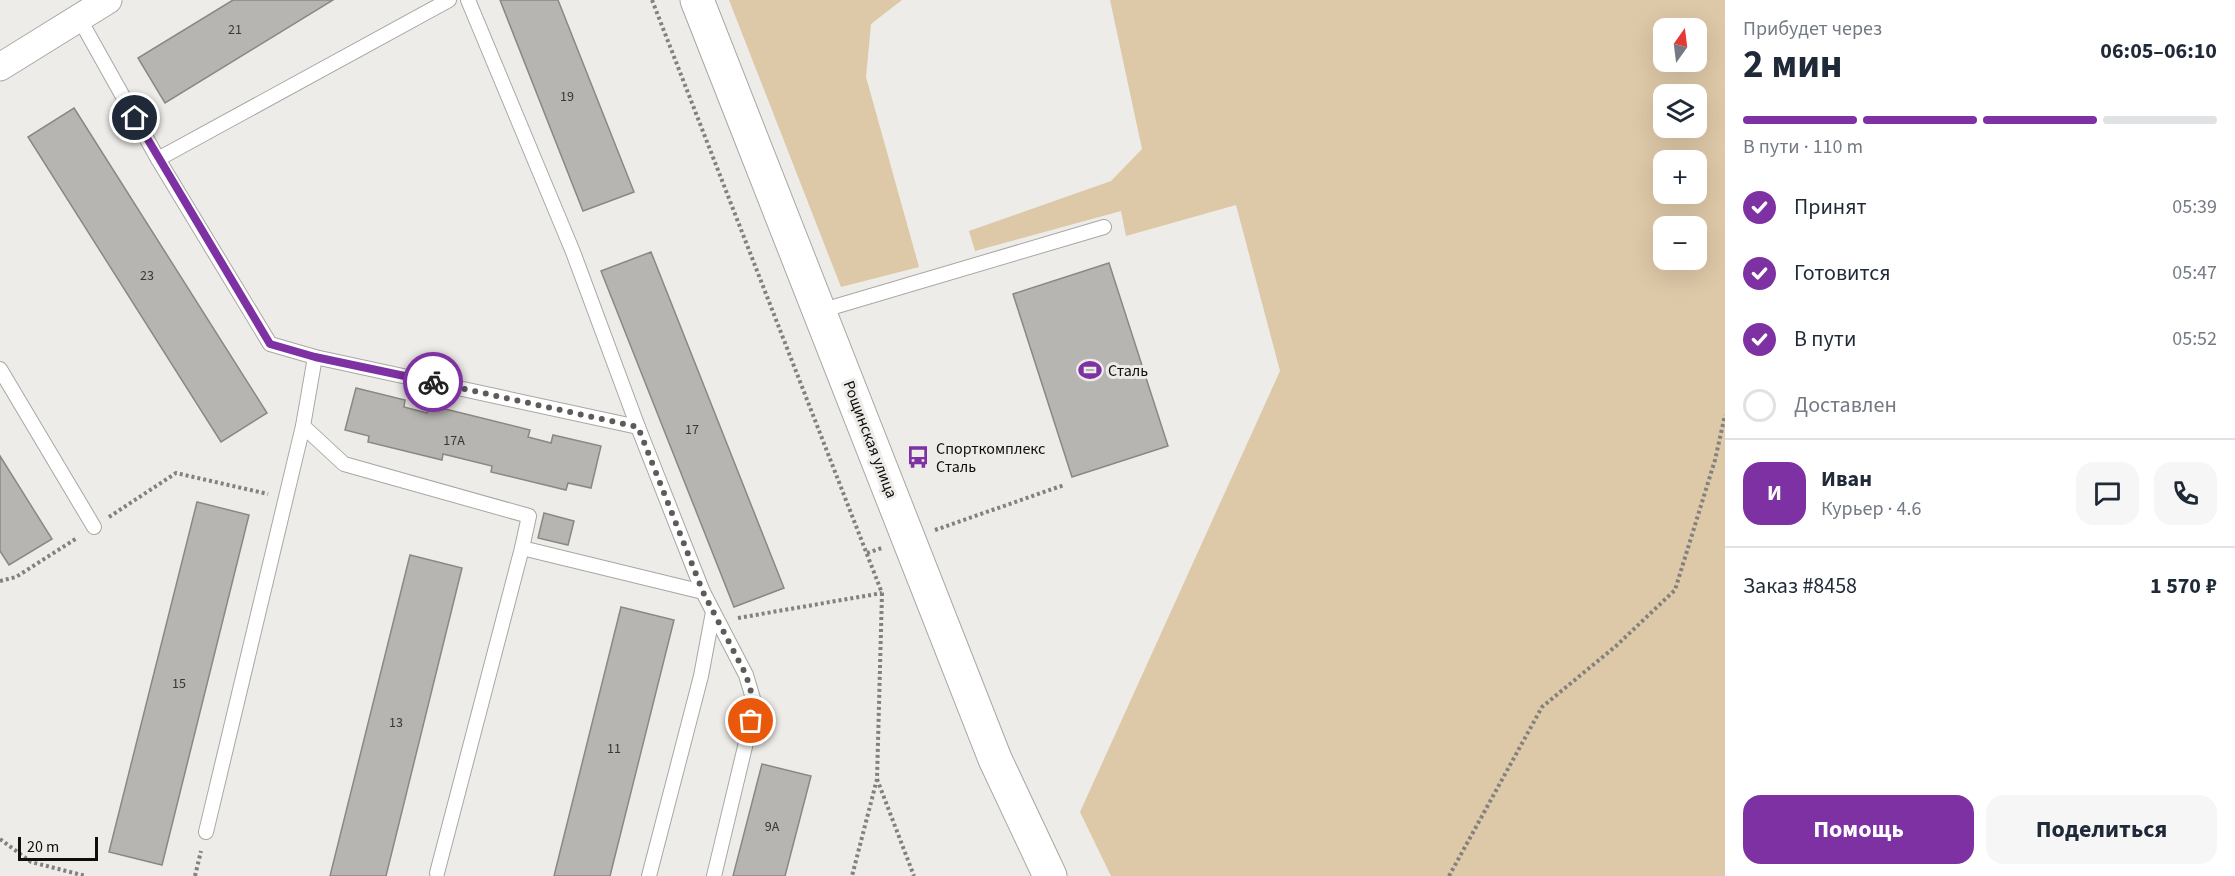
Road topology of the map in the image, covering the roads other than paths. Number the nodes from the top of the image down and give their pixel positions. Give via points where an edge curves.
1 (108, 0) edge
2 (448, 0) edge
3 (468, 0) edge
4 (697, 0) edge
5 (78, 18) junction
6 (0, 67) edge
7 (158, 159) junction
8 (1104, 227) dead end
9 (820, 311) junction
10 (315, 357) junction
11 (0, 369) edge
12 (303, 426) junction
13 (638, 427) junction
14 (94, 527) road end
15 (522, 548) junction
16 (703, 592) junction
17 (715, 617) junction
18 (206, 832) road end
19 (437, 873) dead end
20 (649, 876) edge
21 (714, 876) edge
22 (1050, 876) edge

1 - 5 street
2 - 7 lane
3 - 13 lane via 573,252
4 - 9 main road, Рощинская улица
5 - 6 street
5 - 7 lane
7 - 10 lane via 270,344
8 - 9 lane
9 - 22 main road, Рощинская улица via 996,759
10 - 12 lane
10 - 13 lane
11 - 14 lane
12 - 15 lane via 344,464 529,516
12 - 18 lane
13 - 16 lane
15 - 16 lane
15 - 19 lane
16 - 17 lane
17 - 20 lane
17 - 21 lane via 746,675 755,705

